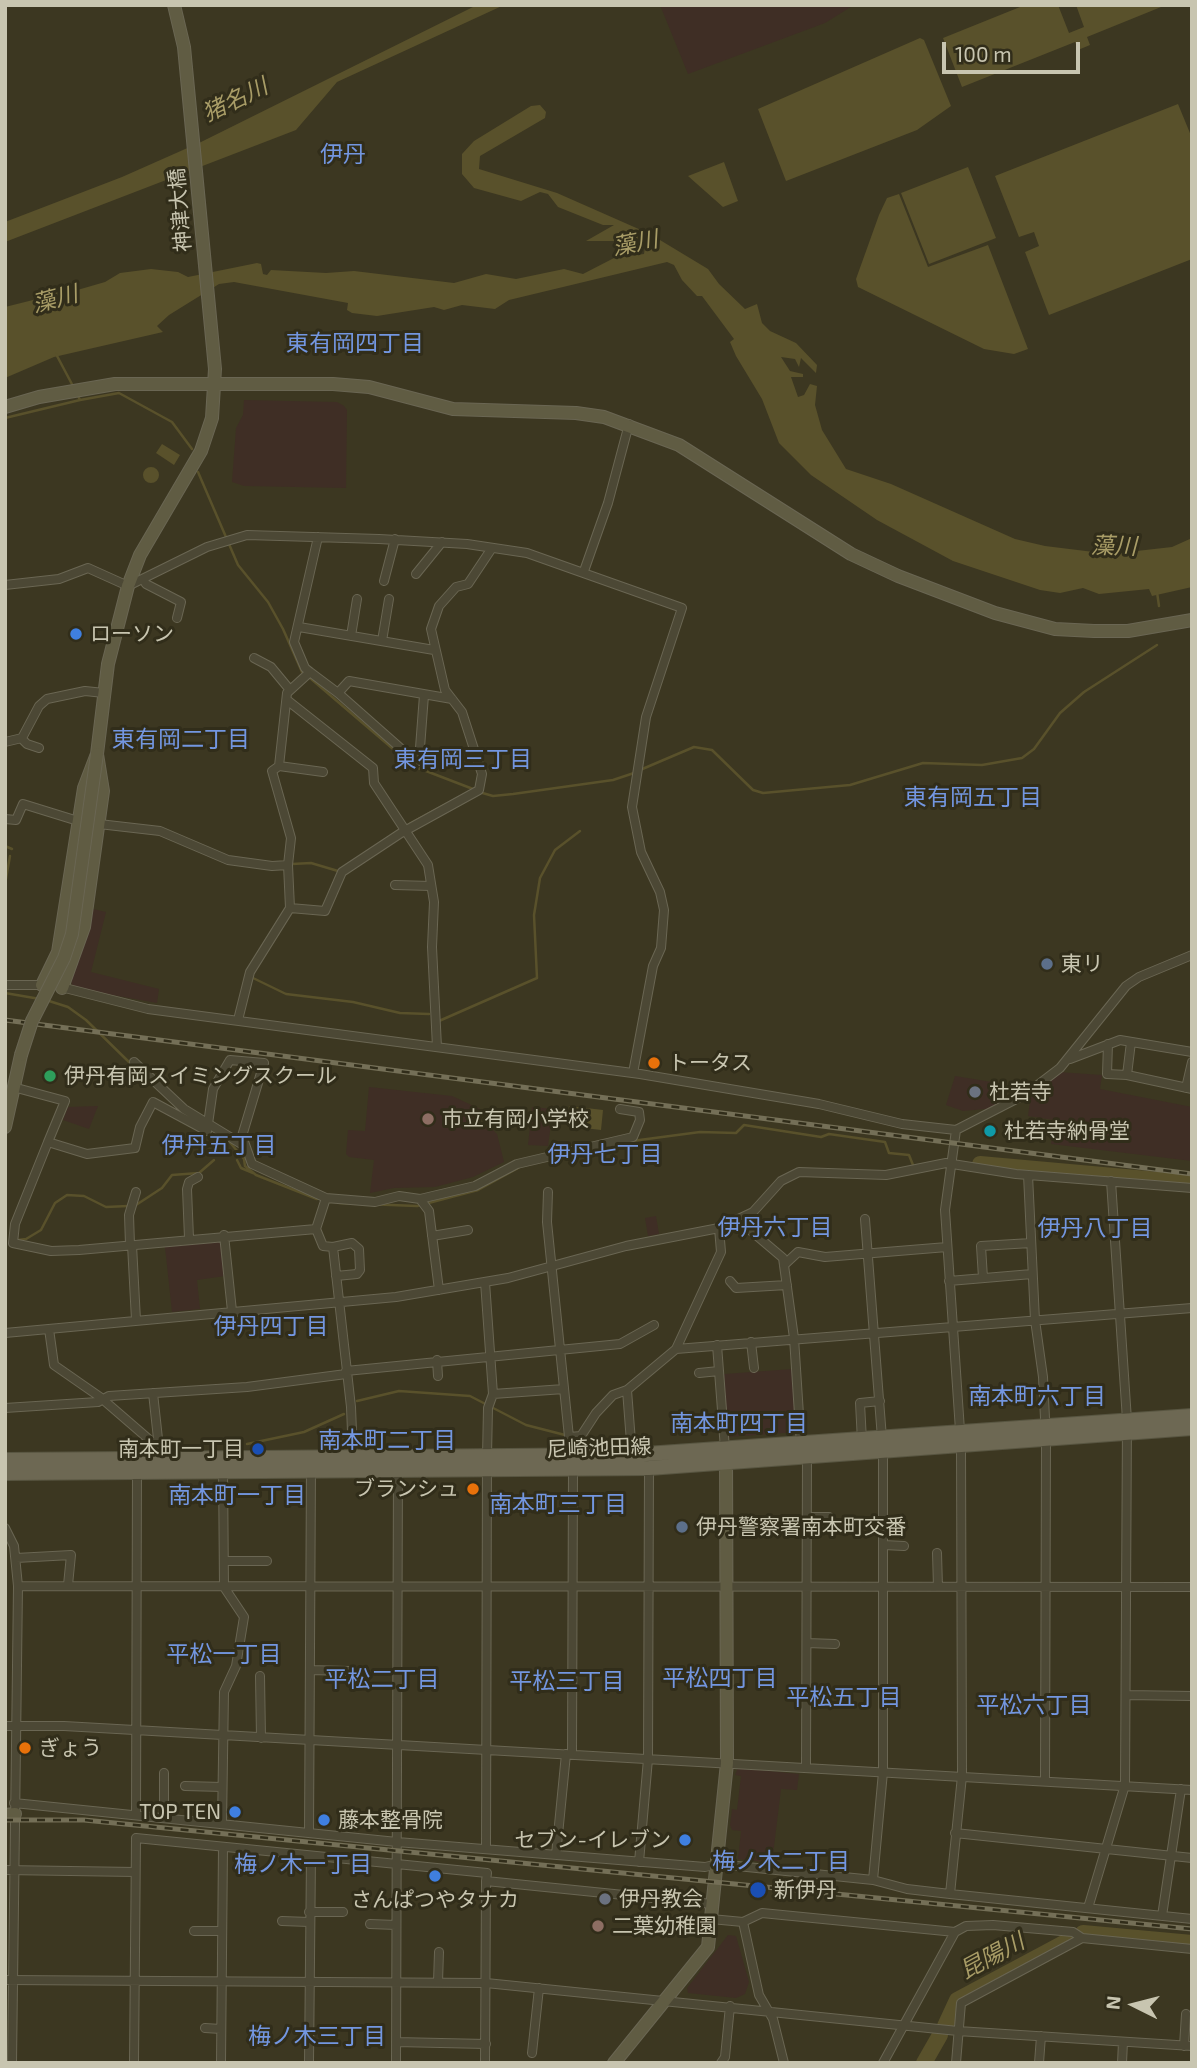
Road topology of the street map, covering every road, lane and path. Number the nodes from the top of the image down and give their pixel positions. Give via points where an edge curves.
1 (174, 5) edge
2 (215, 386) junction
3 (5, 407) edge
4 (629, 424) junction
5 (318, 537) junction
6 (395, 539) junction
7 (442, 542) junction
8 (492, 548) junction
9 (584, 571) junction
10 (416, 574) dead end
11 (143, 579) junction
12 (384, 581) dead end
13 (5, 585) edge
14 (128, 586) junction
15 (356, 599) dead end
16 (389, 599) dead end
17 (177, 618) dead end
18 (1192, 620) edge
19 (299, 626) junction
20 (351, 636) junction
21 (382, 641) junction
22 (434, 650) junction
23 (254, 658) dead end
24 (310, 672) junction
25 (104, 693) junction
26 (338, 693) junction
27 (288, 695) junction
28 (424, 695) junction
29 (452, 699) junction
30 (21, 738) junction
31 (5, 743) edge
32 (39, 748) dead end
33 (97, 754) junction
34 (279, 766) junction
35 (323, 772) dead end
36 (5, 819) edge
37 (78, 821) junction
38 (99, 824) junction
39 (405, 831) junction
40 (288, 865) junction
41 (395, 885) dead end
42 (431, 886) junction
43 (290, 908) junction
44 (1192, 955) edge
45 (5, 985) edge
46 (42, 985) junction
47 (62, 988) junction
48 (238, 1020) junction
49 (1131, 1042) junction
50 (1108, 1044) junction
51 (437, 1047) junction
52 (1192, 1052) edge
53 (1070, 1059) junction
54 (134, 1062) dead end
55 (1192, 1062) edge
56 (11, 1068) edge
57 (634, 1073) junction
58 (1127, 1075) junction
59 (13, 1087) junction
60 (1189, 1089) edge
61 (620, 1109) dead end
62 (209, 1123) junction
63 (5, 1127) edge
64 (956, 1130) junction
65 (48, 1142) junction
66 (243, 1144) junction
67 (952, 1165) junction
68 (1028, 1175) junction
69 (198, 1177) dead end
70 (1111, 1181) junction
71 (1192, 1189) edge
72 (136, 1192) dead end
73 (548, 1192) dead end
74 (326, 1198) junction
75 (423, 1203) junction
76 (737, 1219) junction
77 (865, 1219) dead end
78 (5, 1221) edge
79 (15, 1224) junction
80 (719, 1227) junction
81 (316, 1229) junction
82 (468, 1230) dead end
83 (224, 1235) junction
84 (432, 1236) junction
85 (189, 1238) junction
86 (1031, 1243) junction
87 (131, 1245) junction
88 (332, 1247) junction
89 (947, 1247) junction
90 (868, 1252) junction
91 (784, 1265) junction
92 (554, 1268) junction
93 (1032, 1274) junction
94 (336, 1276) junction
95 (983, 1278) junction
96 (730, 1281) dead end
97 (949, 1281) junction
98 (485, 1282) junction
99 (787, 1285) junction
100 (439, 1290) junction
101 (340, 1302) junction
102 (1192, 1308) edge
103 (232, 1311) junction
104 (1118, 1312) junction
105 (136, 1320) junction
106 (1035, 1320) junction
107 (654, 1325) dead end
108 (953, 1327) junction
109 (49, 1329) junction
110 (875, 1332) junction
111 (5, 1333) edge
112 (794, 1338) junction
113 (751, 1342) junction
114 (717, 1345) junction
115 (676, 1349) junction
116 (562, 1350) junction
117 (493, 1355) junction
118 (437, 1360) junction
119 (754, 1368) dead end
120 (719, 1371) junction
121 (346, 1373) junction
122 (699, 1373) dead end
123 (438, 1376) dead end
124 (565, 1389) junction
125 (627, 1390) junction
126 (153, 1393) junction
127 (493, 1394) junction
128 (102, 1400) junction
129 (880, 1401) junction
130 (5, 1408) edge
131 (1192, 1416) edge
132 (1127, 1426) junction
133 (1192, 1428) edge
134 (1045, 1432) junction
135 (569, 1437) junction
136 (961, 1439) junction
137 (862, 1441) junction
138 (883, 1445) junction
139 (805, 1449) junction
140 (159, 1454) junction
141 (632, 1455) junction
142 (353, 1456) junction
143 (726, 1456) junction
144 (5, 1460) edge
145 (649, 1461) junction
146 (571, 1463) junction
147 (311, 1464) junction
148 (398, 1464) junction
149 (487, 1464) junction
150 (136, 1465) junction
151 (223, 1465) junction
152 (5, 1473) edge
153 (807, 1517) junction
154 (829, 1517) dead end
155 (5, 1528) edge
156 (884, 1545) junction
157 (904, 1546) dead end
158 (937, 1553) dead end
159 (16, 1558) junction
160 (224, 1561) junction
161 (267, 1561) dead end
162 (68, 1585) junction
163 (137, 1585) junction
164 (650, 1585) junction
165 (18, 1586) junction
166 (398, 1586) junction
167 (574, 1586) junction
168 (224, 1587) junction
169 (310, 1587) junction
170 (487, 1587) junction
171 (728, 1587) junction
172 (807, 1587) junction
173 (884, 1587) junction
174 (938, 1587) junction
175 (962, 1587) junction
176 (1128, 1587) junction
177 (1192, 1587) edge
178 (1045, 1588) junction
179 (807, 1643) junction
180 (835, 1644) dead end
181 (310, 1670) junction
182 (349, 1671) dead end
183 (260, 1676) dead end
184 (1127, 1695) junction
185 (1192, 1696) edge
186 (5, 1726) edge
187 (16, 1726) junction
188 (136, 1730) junction
189 (223, 1735) junction
190 (261, 1738) junction
191 (309, 1740) junction
192 (397, 1745) junction
193 (486, 1749) junction
194 (569, 1754) junction
195 (648, 1759) junction
196 (727, 1763) junction
197 (806, 1768) junction
198 (883, 1772) junction
199 (164, 1773) dead end
200 (962, 1776) junction
201 (1045, 1781) junction
202 (1125, 1785) junction
203 (185, 1786) dead end
204 (222, 1787) junction
205 (1181, 1789) junction
206 (1192, 1790) edge
207 (12, 1811) edge
208 (136, 1815) junction
209 (164, 1818) junction
210 (222, 1824) junction
211 (309, 1832) junction
212 (955, 1833) junction
213 (397, 1842) junction
214 (223, 1847) junction
215 (486, 1849) junction
216 (1105, 1850) junction
217 (556, 1855) junction
218 (310, 1856) junction
219 (1170, 1857) junction
220 (1192, 1858) edge
221 (639, 1862) junction
222 (397, 1864) junction
223 (718, 1864) junction
224 (9, 1871) edge
225 (135, 1872) junction
226 (873, 1880) junction
227 (486, 1881) junction
228 (950, 1894) junction
229 (712, 1904) junction
230 (1088, 1908) junction
231 (309, 1912) junction
232 (343, 1912) dead end
233 (1162, 1916) junction
234 (711, 1919) junction
235 (1192, 1919) edge
236 (282, 1922) dead end
237 (309, 1922) junction
238 (743, 1922) junction
239 (370, 1924) dead end
240 (397, 1924) junction
241 (194, 1931) dead end
242 (222, 1931) junction
243 (955, 1932) junction
244 (1082, 1938) junction
245 (1192, 1949) edge
246 (439, 1952) dead end
247 (9, 1980) edge
248 (134, 1981) junction
249 (221, 1981) junction
250 (308, 1982) junction
251 (396, 1982) junction
252 (438, 1982) junction
253 (486, 1983) junction
254 (538, 1988) junction
255 (664, 2000) junction
256 (730, 2006) junction
257 (769, 2010) junction
258 (1186, 2014) dead end
259 (904, 2026) junction
260 (205, 2028) dead end
261 (221, 2029) junction
262 (958, 2031) junction
263 (1041, 2036) junction
264 (396, 2042) junction
265 (1123, 2042) junction
266 (486, 2044) junction
267 (1188, 2046) edge
268 (534, 2048) dead end
269 (12, 2063) edge
270 (134, 2063) edge
271 (221, 2063) edge
272 (309, 2063) edge
273 (396, 2063) edge
274 (485, 2063) edge
275 (614, 2063) edge
276 (721, 2063) edge
277 (784, 2063) edge
278 (883, 2063) edge
279 (956, 2063) edge
280 (1040, 2063) edge
281 (1122, 2063) edge

1 - 2 street, 神津大橋 via 184,47
2 - 3 street via 115,384
2 - 4 street via 369,387 453,409 576,413
2 - 14 street, 神津大橋 via 205,442 140,555
4 - 9 street
4 - 18 street via 679,445 851,554 995,613 1055,629 1094,631 1128,631
5 - 6 street
5 - 11 street via 247,535 207,547
5 - 19 street
6 - 7 street
6 - 12 street
7 - 8 street
7 - 10 street
8 - 9 street via 527,553
8 - 22 street via 468,584 456,587 439,606 431,629
9 - 57 street via 682,608 646,717 632,807 641,852 664,910 661,948 653,966
11 - 14 street
11 - 17 street via 181,602
13 - 14 street via 59,579 88,568
14 - 25 street, 神津大橋
15 - 20 street
16 - 21 street
19 - 20 street
19 - 24 street via 294,642
20 - 21 street
21 - 22 street
22 - 29 street
23 - 27 street via 271,667
24 - 26 street
24 - 27 street
25 - 30 street via 85,691 47,699
25 - 33 street, 神津大橋
26 - 28 street via 349,681
26 - 28 street via 415,761 419,761
27 - 34 street
27 - 39 street via 373,768 374,783
28 - 29 street
29 - 39 street via 462,712 482,774 477,792
30 - 31 street
30 - 32 street
33 - 37 street via 83,788
33 - 38 street via 103,791
33 - 56 street, bridge via 71,939 21,1055
34 - 35 street
34 - 40 street via 272,771 291,838
36 - 37 street via 16,820 23,804
37 - 46 street via 58,952
38 - 40 street via 160,831 228,860
38 - 47 street via 84,927
39 - 42 street via 428,865
39 - 43 street via 340,873 325,911
40 - 43 street
41 - 42 street
42 - 51 street
43 - 48 street via 250,972
44 - 53 street via 1126,986
45 - 46 street
46 - 47 street
47 - 48 street via 148,1009
48 - 51 street
49 - 50 street
49 - 52 street
49 - 58 street
50 - 53 street
50 - 58 street via 1107,1074
51 - 57 street
53 - 64 street via 1026,1094
54 - 62 street via 184,1109
55 - 60 street
56 - 59 street
57 - 64 street via 819,1104 902,1124
58 - 60 street
59 - 63 street
59 - 65 street via 65,1101
61 - 75 street via 639,1112 633,1137 517,1164 475,1186
62 - 65 street via 207,1131 153,1102 135,1148 87,1154
62 - 66 street
62 - 66 street via 214,1089 230,1060 264,1063
64 - 67 street
65 - 79 street
66 - 74 street via 255,1166
67 - 68 street
67 - 76 street via 886,1175 799,1172 781,1181 752,1212
67 - 89 street via 944,1210
68 - 70 street
68 - 86 street
69 - 85 street via 187,1189
70 - 71 street
70 - 104 street
72 - 87 street via 128,1222
73 - 92 street
74 - 75 street via 375,1202 399,1196
74 - 81 street
75 - 84 street
76 - 80 street
76 - 91 street via 783,1258
77 - 90 street
78 - 79 street
79 - 87 street via 13,1243 51,1251
80 - 92 street via 626,1246
80 - 115 street via 721,1252
81 - 83 street
81 - 88 street via 323,1245
82 - 84 street
83 - 85 street
83 - 103 street
84 - 100 street
85 - 87 street
86 - 93 street
86 - 95 street via 981,1247
87 - 105 street
88 - 94 street
88 - 94 street via 352,1244 359,1250 360,1270
89 - 90 street
89 - 97 street
90 - 91 street via 813,1257 798,1252
90 - 110 street
91 - 99 street
92 - 98 street
92 - 116 street
93 - 95 street
93 - 106 street
94 - 101 street
95 - 97 street
96 - 99 street via 736,1288
97 - 108 street
98 - 100 street
98 - 117 street
99 - 112 street
100 - 101 street
101 - 103 street
101 - 121 street
102 - 104 street
103 - 105 street
104 - 106 street
104 - 132 street
105 - 109 street
106 - 108 street
106 - 134 street
107 - 116 street via 620,1344
108 - 110 street
108 - 136 street
109 - 111 street
109 - 128 street via 54,1365
110 - 112 street
110 - 129 street
112 - 113 street
112 - 139 street
113 - 114 street
113 - 119 street
114 - 115 street
114 - 120 street
115 - 125 street
116 - 117 street
116 - 124 street
117 - 118 street
117 - 127 street
118 - 121 street
118 - 123 street
120 - 122 street
120 - 143 street
121 - 126 street via 247,1387
121 - 142 street
124 - 127 street
124 - 135 street
125 - 135 street via 613,1395 581,1436
125 - 141 street
126 - 128 street
126 - 140 street
127 - 149 street via 488,1408
128 - 130 street
128 - 140 street
129 - 137 street via 860,1403
129 - 138 street
131 - 132 main road, 尼崎池田線
132 - 133 main road, 尼崎池田線
132 - 134 main road, 尼崎池田線
132 - 176 street
134 - 136 main road, 尼崎池田線
134 - 178 street
135 - 146 street
136 - 138 main road, 尼崎池田線
136 - 175 street
137 - 138 main road, 尼崎池田線
137 - 139 main road, 尼崎池田線
138 - 139 main road, 尼崎池田線
138 - 156 street
139 - 143 main road, 尼崎池田線
139 - 153 street
140 - 150 main road, 尼崎池田線
140 - 151 main road, 尼崎池田線
141 - 145 main road, 尼崎池田線
141 - 146 main road, 尼崎池田線
142 - 147 main road, 尼崎池田線
142 - 148 main road, 尼崎池田線
143 - 145 main road, 尼崎池田線
143 - 171 street
144 - 150 main road, 尼崎池田線
145 - 146 main road, 尼崎池田線
145 - 164 street
146 - 149 main road, 尼崎池田線
146 - 167 street
147 - 148 main road, 尼崎池田線
147 - 151 main road, 尼崎池田線
147 - 169 street
148 - 149 main road, 尼崎池田線
148 - 166 street
149 - 170 street
150 - 151 main road, 尼崎池田線
150 - 152 main road, 尼崎池田線
150 - 163 street
151 - 160 street
153 - 154 street
153 - 172 street
155 - 159 street
156 - 157 street
156 - 173 street
158 - 174 street
159 - 162 street via 71,1555
159 - 165 street
160 - 161 street
160 - 168 street
162 - 163 street
162 - 165 street
163 - 168 street
163 - 188 street
164 - 167 street
164 - 171 street
164 - 195 street
165 - 187 street
166 - 169 street
166 - 170 street
166 - 192 street
167 - 170 street
167 - 194 street
168 - 169 street
168 - 189 street via 244,1617 236,1666 224,1692
169 - 181 street
170 - 193 street
171 - 172 street
171 - 196 street
172 - 173 street
172 - 179 street
173 - 174 street
173 - 198 street
174 - 175 street
175 - 178 street
175 - 200 street
176 - 177 street
176 - 178 street
176 - 184 street
178 - 201 street
179 - 180 street
179 - 197 street
181 - 182 street
181 - 191 street
183 - 190 street
184 - 185 street
184 - 202 street
186 - 187 street
187 - 188 street
187 - 207 street
188 - 189 street
188 - 208 street
189 - 190 street
189 - 204 street
190 - 191 street
191 - 192 street
191 - 211 street
192 - 193 street
192 - 213 street
193 - 194 street
193 - 215 street
194 - 195 street
194 - 217 street
195 - 196 street
195 - 221 street
196 - 197 street
196 - 223 street
197 - 198 street
198 - 200 street
198 - 226 street
199 - 209 street
200 - 201 street
200 - 212 street
201 - 202 street
202 - 205 street
202 - 216 street
203 - 204 street
204 - 210 street
205 - 206 street
205 - 219 street
207 - 208 street
207 - 224 street
208 - 209 street
209 - 210 street
210 - 211 street
211 - 213 street
212 - 216 street
212 - 228 street
213 - 215 street
213 - 222 street
214 - 218 street
214 - 225 street via 136,1838
214 - 242 street
215 - 217 street
216 - 219 street
216 - 230 street
217 - 221 street
218 - 222 street
218 - 231 street
219 - 220 street
219 - 233 street
221 - 223 street
222 - 227 street via 487,1873
222 - 240 street
223 - 226 street
223 - 229 street
224 - 225 street
224 - 247 street
225 - 248 street
226 - 228 street
227 - 229 street
227 - 253 street
228 - 230 street
229 - 234 street
230 - 233 street
231 - 232 street
231 - 237 street
233 - 235 street
234 - 238 street
234 - 255 street via 708,1947
236 - 237 street
237 - 250 street
238 - 243 street via 762,1913
238 - 257 street via 760,1995
239 - 240 street
240 - 251 street
241 - 242 street
242 - 249 street
243 - 244 street via 966,1926 993,1925 1073,1931
243 - 259 street
244 - 245 street
244 - 262 street via 961,2003
246 - 252 street
247 - 248 street
247 - 269 street
248 - 249 street
248 - 270 street
249 - 250 street
249 - 261 street
250 - 251 street
250 - 272 street
251 - 252 street
251 - 264 street
252 - 253 street
253 - 254 street
253 - 266 street
254 - 255 street
254 - 268 street
255 - 256 street
255 - 275 street
256 - 257 street
256 - 276 street
257 - 259 street
257 - 277 street
258 - 267 street
259 - 262 street
259 - 278 street
260 - 261 street
261 - 271 street
262 - 263 street
262 - 279 street
263 - 265 street
263 - 280 street
264 - 266 street
264 - 273 street
265 - 267 street
265 - 281 street
266 - 274 street

